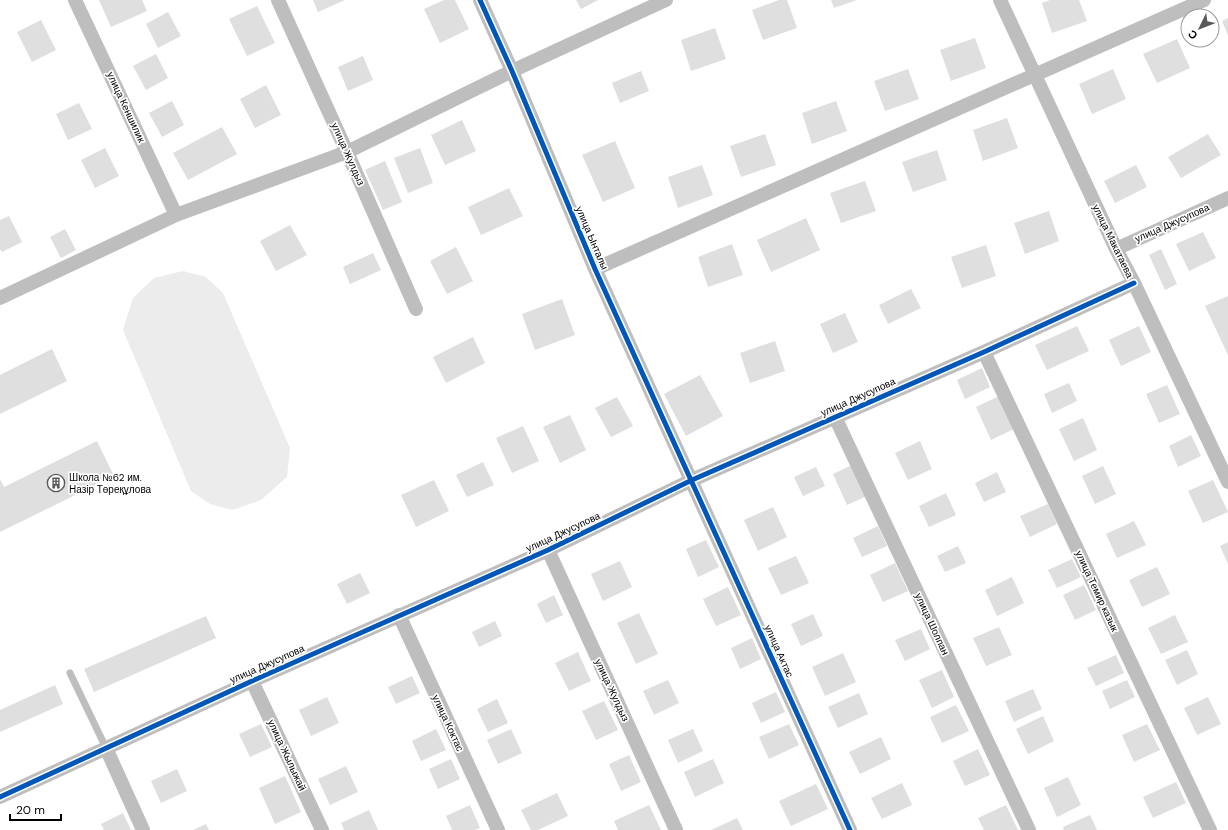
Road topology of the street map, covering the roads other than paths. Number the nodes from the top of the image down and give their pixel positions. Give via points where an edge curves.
1 (75, 0) edge
2 (278, 0) edge
3 (480, 0) edge
4 (666, 0) edge
5 (1000, 0) edge
6 (1204, 0) edge
7 (512, 71) junction
8 (1035, 75) junction
9 (347, 152) junction
10 (1228, 198) edge
11 (176, 215) junction
12 (1116, 249) junction
13 (595, 269) junction
14 (1134, 283) junction
15 (0, 298) edge
16 (416, 309) dead end
17 (984, 352) junction
18 (835, 417) junction
19 (692, 480) junction
20 (1228, 482) edge
21 (548, 550) junction
22 (399, 615) junction
23 (70, 673) dead end
24 (252, 681) junction
25 (106, 748) junction
26 (0, 797) edge
27 (144, 830) edge
28 (322, 830) edge
29 (498, 830) edge
30 (676, 830) edge
31 (850, 830) edge
32 (1030, 830) edge
33 (1210, 830) edge

1 - 11 street, улица Кеншилик
2 - 9 street, улица Жулдыз
3 - 7 street, улица Ынталы
4 - 7 street
5 - 8 street, улица Макатаева
6 - 8 street
7 - 9 street
7 - 13 street, улица Ынталы
8 - 12 street, улица Макатаева
8 - 13 street
9 - 11 street
9 - 16 street, улица Жулдыз
10 - 12 street, улица Джусупова
11 - 15 street
12 - 14 street, улица Макатаева
13 - 19 street, улица Ынталы
14 - 17 street, улица Джусупова
14 - 20 street, улица Макатаева
17 - 18 street, улица Джусупова
17 - 33 street, улица Темир казык
18 - 19 street, улица Джусупова
18 - 32 street, улица Шолпан
19 - 21 street, улица Джусупова
19 - 31 street, улица Актас
21 - 22 street, улица Джусупова
21 - 30 street, улица Жулдыз
22 - 24 street, улица Джусупова
22 - 29 street, улица Коктас
23 - 25 lane
24 - 25 street, улица Джусупова
24 - 28 street, улица Жылыжай
25 - 26 street, улица Джусупова
25 - 27 street

